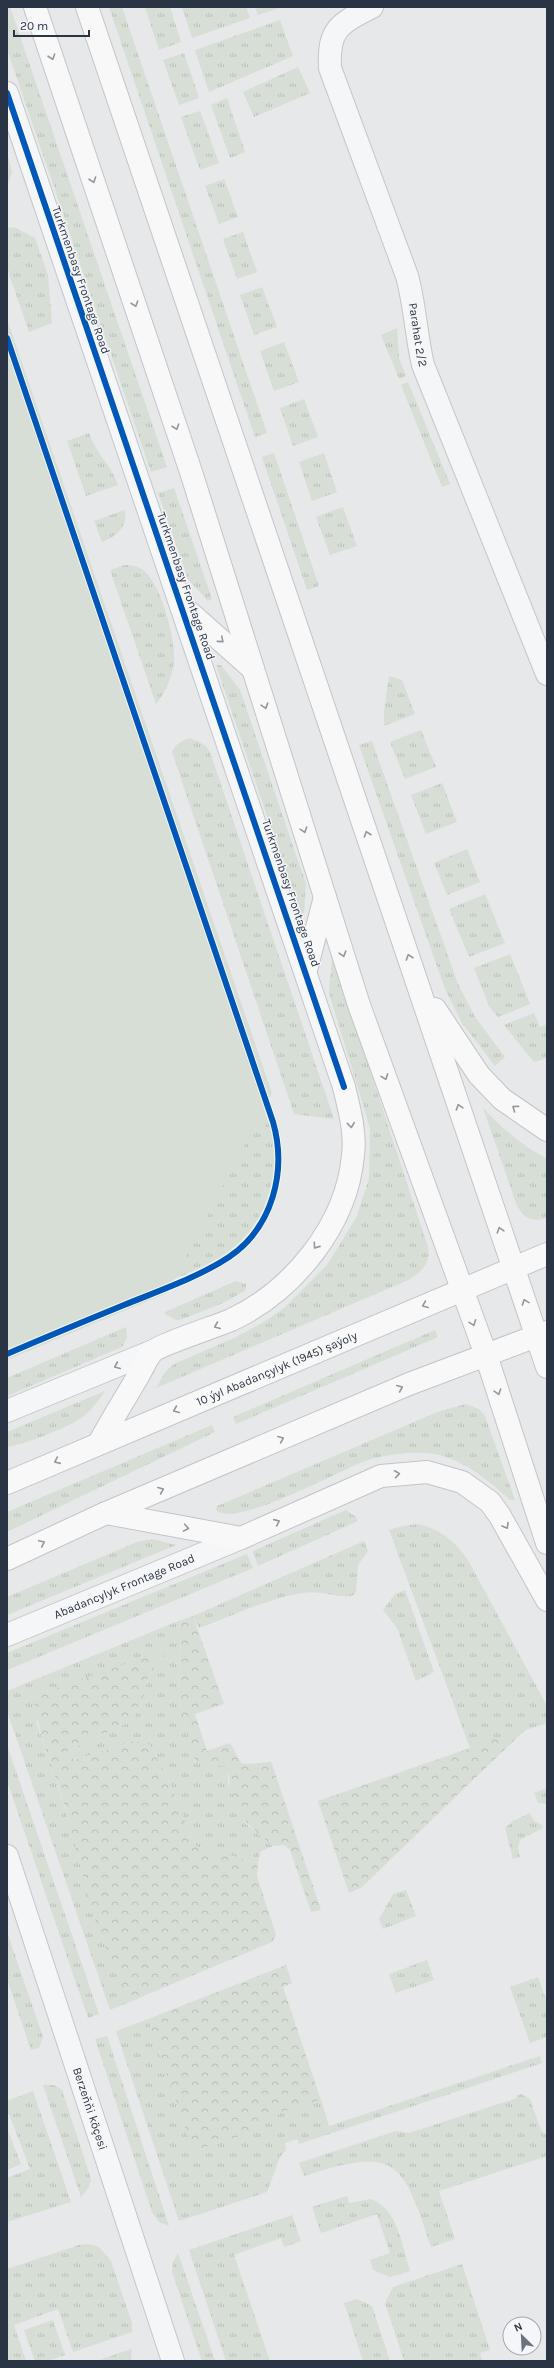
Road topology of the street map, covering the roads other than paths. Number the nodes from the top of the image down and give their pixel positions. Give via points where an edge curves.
1 (35, 7) edge
2 (87, 7) edge
3 (372, 7) edge
4 (7, 93) edge
5 (181, 605) junction
6 (253, 669) junction
7 (547, 674) edge
8 (326, 897) junction
9 (306, 970) junction
10 (417, 982) junction
11 (344, 1087) joint
12 (547, 1130) edge
13 (547, 1254) edge
14 (512, 1267) junction
15 (461, 1290) junction
16 (542, 1335) edge
17 (153, 1351) junction
18 (486, 1355) junction
19 (547, 1367) edge
20 (7, 1411) edge
21 (98, 1443) junction
22 (7, 1468) edge
23 (32, 1472) junction
24 (7, 1483) edge
25 (106, 1513) junction
26 (242, 1538) junction
27 (547, 1543) edge
28 (7, 1559) edge
29 (547, 1600) edge
30 (7, 1635) edge
31 (7, 1856) edge
32 (173, 2361) edge

1 -> 6 main road via 191,472
10 -> 2 main road
3 - 7 street, Parahat 2/2 via 345,21 335,31 329,49 330,68 407,276 414,301 416,333 423,365
4 - 5 street, Turkmenbasy Frontage Road
5 -> 6 main road
5 - 9 street, Turkmenbasy Frontage Road
6 -> 8 main road
8 - 9 main road
8 -> 15 main road via 359,1005
9 - 11 street, Turkmenbasy Frontage Road
12 -> 10 main road via 502,1099 479,1075
14 -> 10 main road
11 -> 17 main road via 350,1112 354,1154 350,1179 342,1205 311,1254 282,1287 256,1307
13 - 14 main road, 10 ýyl Abadançylyk (1945) şaýoly
14 - 15 main road, 10 ýyl Abadançylyk (1945) şaýoly
16 -> 14 main road
15 -> 18 main road
15 -> 21 main road, 10 ýyl Abadançylyk (1945) şaýoly
16 - 18 main road
16 - 19 main road
17 -> 20 street
17 - 21 main road
25 -> 18 main road via 409,1384
18 -> 27 main road
21 -> 23 main road, 10 ýyl Abadançylyk (1945) şaýoly
22 - 23 main road
23 - 24 main road, 10 ýyl Abadançylyk (1945) şaýoly
25 -> 26 main road
28 -> 25 main road
26 -> 29 main road via 381,1476 427,1472 462,1482 490,1502
26 - 30 street, Abadancylyk Frontage Road
31 - 32 street, Berzeňňi köçesi

